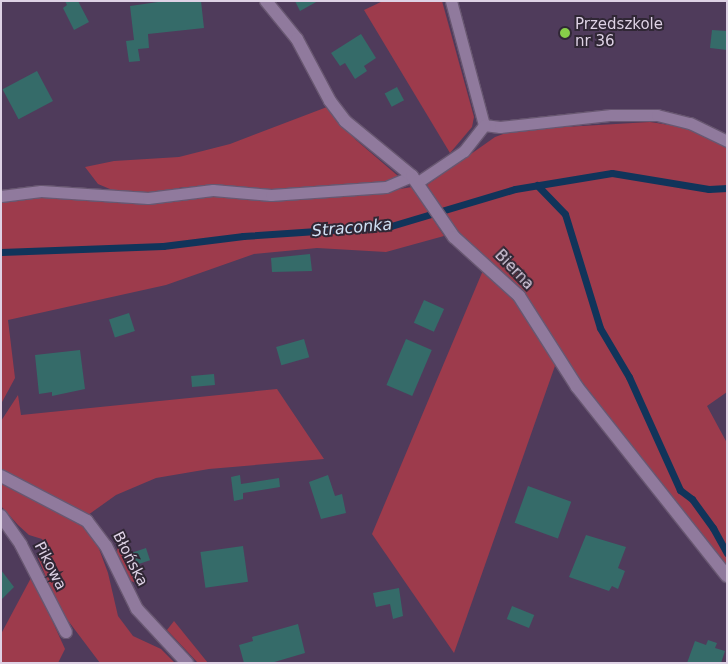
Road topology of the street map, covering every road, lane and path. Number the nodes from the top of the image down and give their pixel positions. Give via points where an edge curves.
1 (266, 1) edge
2 (451, 1) edge
3 (484, 125) junction
4 (727, 141) edge
5 (415, 179) junction
6 (1, 196) edge
7 (1, 476) edge
8 (1, 516) edge
9 (727, 576) edge
10 (66, 632) dead end
11 (187, 663) edge

1 - 5 street, Bierna via 297,39 345,121
2 - 3 lane
3 - 4 lane via 611,115 657,115 690,123
3 - 5 lane via 464,150
5 - 6 lane via 386,187 271,195 213,190 148,198 41,191
5 - 9 street, Bierna via 454,237 519,296 577,388
7 - 11 street, Błońska via 87,521 106,546 137,609
8 - 10 street, Pikowa via 21,545

